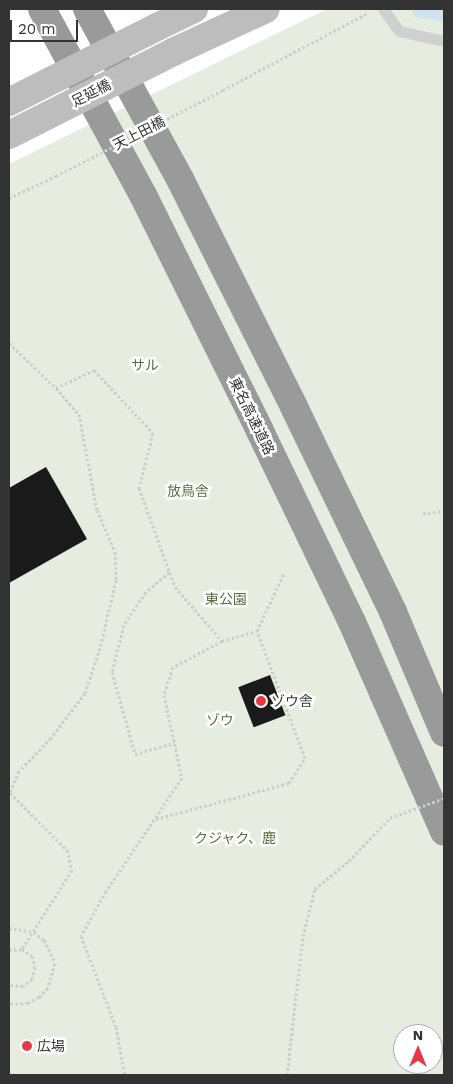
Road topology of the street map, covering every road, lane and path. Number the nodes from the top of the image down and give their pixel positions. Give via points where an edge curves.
1 (42, 9) edge
2 (87, 9) edge
3 (194, 9) edge
4 (266, 9) edge
5 (376, 9) edge
6 (383, 9) edge
7 (444, 41) edge
8 (9, 102) edge
9 (9, 135) edge
10 (9, 198) edge
11 (9, 343) edge
12 (56, 388) junction
13 (444, 511) edge
14 (423, 513) dead end
15 (169, 572) junction
16 (284, 573) dead end
17 (257, 631) junction
18 (222, 641) junction
19 (444, 733) edge
20 (174, 742) junction
21 (9, 794) edge
22 (444, 798) edge
23 (154, 819) junction
24 (444, 832) edge
25 (9, 928) edge
26 (34, 932) junction
27 (9, 950) edge
28 (22, 950) junction
29 (10, 986) edge
30 (9, 992) edge
31 (9, 1004) edge
32 (125, 1075) edge
33 (287, 1075) edge

1 - 24 highway, 東名高速道路 via 143,195 260,431 352,622
2 - 19 highway via 180,179 295,409 393,612
3 - 8 street, 足延橋, bridge
4 - 9 street, 足延橋, bridge
5 - 10 path, 天上田橋, bridge
6 - 7 lane via 399,31
11 - 12 path
12 - 15 path via 94,370 153,433 139,488
12 - 21 path via 78,414 97,510 115,552 116,580 100,648 85,693 51,738 18,771
13 - 14 path
15 - 18 path via 175,587
15 - 20 path via 146,592 124,625 112,672 135,754
16 - 17 path
17 - 18 path
17 - 23 path via 306,758 289,783
18 - 20 path via 173,667 164,695
20 - 23 path via 182,778
21 - 26 path via 67,850 72,870
22 - 33 path, bridge via 390,818 349,861 315,889 303,936
23 - 32 path via 106,890 81,936 116,1027
25 - 26 path
26 - 28 path
26 - 31 path via 51,951 54,976 39,997 28,1003
27 - 28 path
28 - 29 path via 32,956 35,967 32,978 23,986
29 - 30 path

